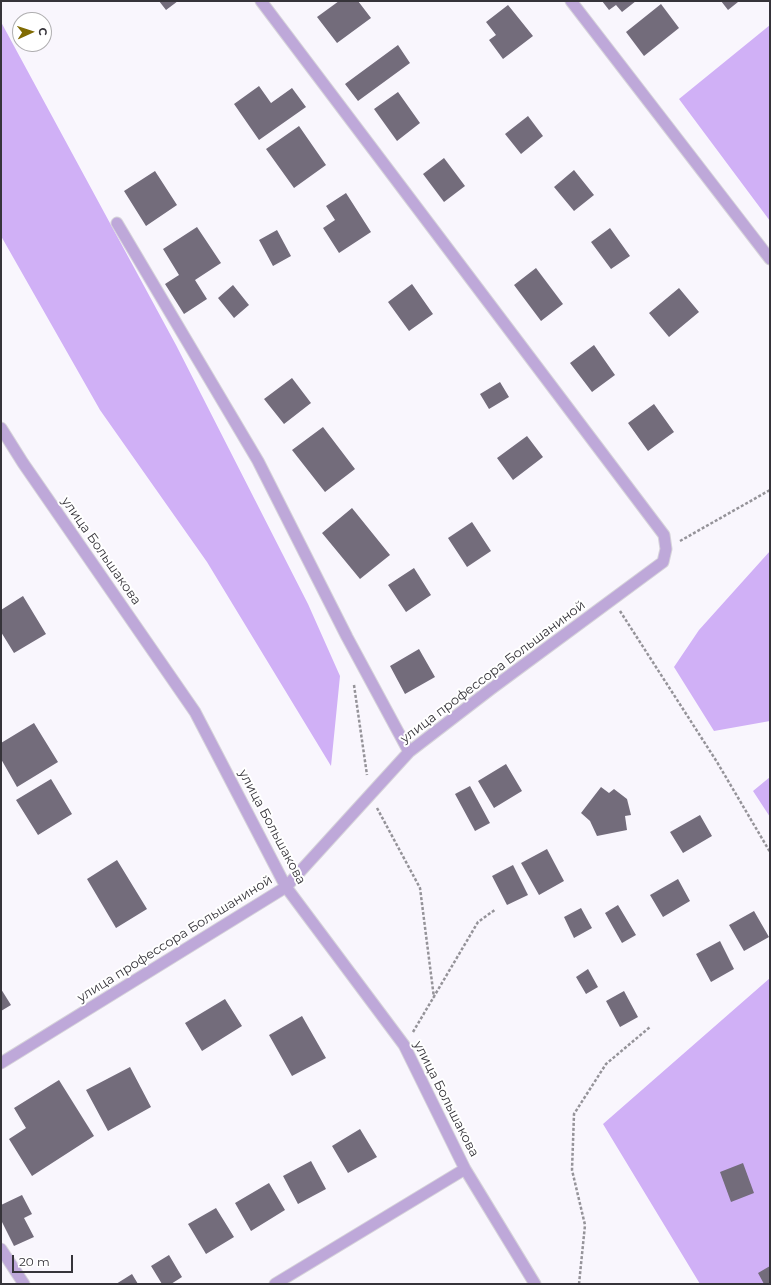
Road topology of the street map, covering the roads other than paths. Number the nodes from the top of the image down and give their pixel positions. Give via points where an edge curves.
1 (261, 1) edge
2 (571, 1) edge
3 (117, 222) dead end
4 (770, 259) edge
5 (1, 428) edge
6 (409, 752) junction
7 (286, 887) junction
8 (1, 1063) edge
9 (465, 1169) junction
10 (1, 1249) edge
11 (24, 1284) edge
12 (275, 1284) edge
13 (535, 1284) edge

1 - 6 street, улица профессора Большаниной via 664,535 666,549 663,562
2 - 4 street
3 - 6 street via 258,461 347,637
5 - 7 street, улица Большакова via 195,712
6 - 7 street, улица профессора Большаниной
7 - 8 street, улица профессора Большаниной
7 - 9 street, улица Большакова via 404,1045
9 - 12 street
9 - 13 street, улица Большакова
10 - 11 street

